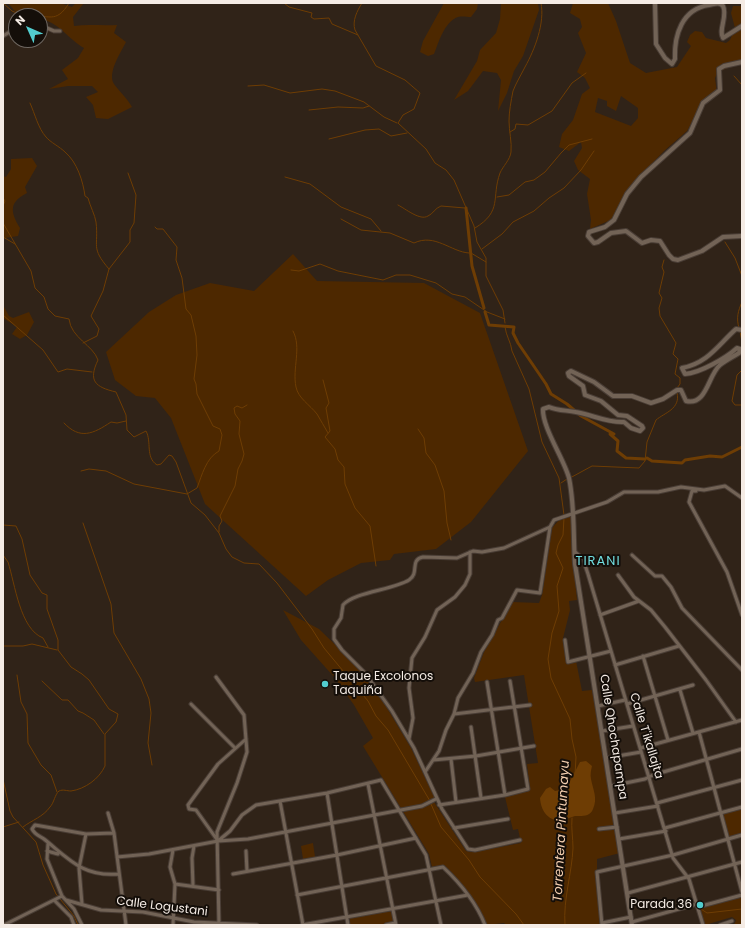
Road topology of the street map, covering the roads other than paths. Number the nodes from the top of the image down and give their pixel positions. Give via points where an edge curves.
1 (655, 3) edge
2 (742, 26) edge
3 (48, 29) edge
4 (60, 31) dead end
5 (742, 62) edge
6 (742, 236) edge
7 (742, 330) edge
8 (699, 490) junction
9 (742, 498) edge
10 (572, 515) junction
11 (550, 527) junction
12 (470, 552) junction
13 (574, 552) junction
14 (632, 555) dead end
15 (618, 575) dead end
16 (639, 601) junction
17 (600, 615) junction
18 (742, 615) edge
19 (565, 640) dead end
20 (679, 646) junction
21 (611, 651) junction
22 (590, 656) junction
23 (642, 656) junction
24 (615, 665) junction
25 (742, 670) edge
26 (216, 677) dead end
27 (510, 681) dead end
28 (487, 682) dead end
29 (693, 685) dead end
30 (680, 690) junction
31 (655, 696) junction
32 (625, 700) junction
33 (191, 704) dead end
34 (627, 704) junction
35 (530, 705) dead end
36 (598, 706) junction
37 (515, 707) junction
38 (492, 710) junction
39 (454, 714) junction
40 (742, 720) edge
41 (736, 722) junction
42 (633, 726) junction
43 (471, 727) dead end
44 (602, 732) junction
45 (699, 732) junction
46 (693, 733) junction
47 (246, 739) junction
48 (409, 739) junction
49 (668, 740) junction
50 (534, 746) dead end
51 (235, 748) junction
52 (522, 748) junction
53 (742, 749) edge
54 (641, 750) junction
55 (499, 752) junction
56 (476, 756) junction
57 (606, 758) junction
58 (451, 759) junction
59 (706, 759) junction
60 (432, 760) junction
61 (425, 772) junction
62 (649, 777) junction
63 (742, 780) edge
64 (368, 784) junction
65 (611, 786) junction
66 (714, 787) junction
67 (327, 793) junction
68 (504, 795) junction
69 (481, 798) junction
70 (436, 799) junction
71 (280, 802) junction
72 (456, 802) junction
73 (658, 804) junction
74 (439, 805) junction
75 (742, 807) edge
76 (399, 810) junction
77 (108, 812) dead end
78 (615, 813) junction
79 (720, 813) junction
80 (375, 815) junction
81 (508, 820) dead end
82 (332, 824) junction
83 (617, 827) junction
84 (454, 828) junction
85 (599, 829) dead end
86 (666, 830) junction
87 (286, 832) junction
88 (114, 833) junction
89 (86, 834) junction
90 (742, 835) edge
91 (416, 838) junction
92 (727, 839) junction
93 (520, 840) dead end
94 (619, 840) junction
95 (218, 841) junction
96 (48, 844) junction
97 (194, 846) junction
98 (381, 846) junction
99 (173, 850) junction
100 (47, 851) junction
101 (246, 851) dead end
102 (61, 855) junction
103 (337, 855) junction
104 (673, 855) junction
105 (117, 857) junction
106 (742, 862) edge
107 (291, 864) junction
108 (734, 864) junction
109 (624, 867) junction
110 (79, 868) junction
111 (429, 869) junction
112 (247, 871) junction
113 (118, 874) junction
114 (233, 874) dead end
115 (387, 877) junction
116 (688, 877) junction
117 (175, 884) junction
118 (193, 886) junction
119 (342, 886) junction
120 (219, 890) junction
121 (628, 893) junction
122 (742, 893) edge
123 (297, 895) junction
124 (468, 895) junction
125 (60, 897) junction
126 (54, 900) junction
127 (66, 900) junction
128 (436, 901) junction
129 (82, 904) junction
130 (698, 906) junction
131 (393, 910) junction
132 (124, 911) junction
133 (172, 917) junction
134 (347, 918) junction
135 (632, 921) edge
136 (732, 922) dead end
137 (219, 924) edge
138 (321, 924) edge
139 (396, 924) edge
140 (602, 924) edge
141 (4, 925) edge
142 (74, 925) edge
143 (82, 925) edge
144 (126, 925) edge
145 (171, 925) edge
146 (257, 925) edge
147 (302, 925) edge
148 (348, 925) edge
149 (386, 925) edge
150 (441, 925) edge
151 (485, 925) edge
152 (703, 925) edge
153 (720, 925) edge

1 - 2 street via 656,44 672,64 679,29 687,15 704,5 717,3 723,6 723,38
3 - 4 street
5 - 6 street via 719,69 720,90 703,103 690,133 641,177 627,194 614,220 605,227 589,232 588,236 594,243 611,233 626,231 642,243 652,240 660,242 673,260 702,251 723,237
7 - 10 street, Calle Qhochapampa via 736,329 725,342 696,364 682,368 685,374 695,372 737,348 740,349 739,353 720,365 714,372 708,388 698,399 691,402 686,401 681,390 651,403 632,396 613,396 594,382 571,371 568,373 583,386 586,394 601,401 612,412 626,416 643,428 637,431 624,422 609,422 575,411 549,407 543,409 568,476
8 - 9 street via 726,486
8 - 10 street via 680,487 658,492 628,491
8 - 18 street via 692,491 689,502 727,572
10 - 11 street via 554,520
10 - 13 street, Calle Qhochapampa
11 - 12 street via 504,548
11 - 39 street via 540,593 517,590 481,652 473,673 458,698
12 - 48 street via 470,574 465,585 437,610 412,658 409,688 413,718
12 - 48 street via 457,558 418,558 415,562 414,575 408,581 348,600 343,605 342,615 334,629 334,639 365,673
13 - 17 street, Calle T'ikallajta via 583,559
13 - 22 street, Calle Qhochapampa
14 - 25 street via 655,576 662,576 682,608
15 - 16 street
16 - 17 street
16 - 20 street via 651,610
17 - 21 street, Calle T'ikallajta
19 - 22 street via 568,662
20 - 23 street
20 - 41 street
21 - 22 street
21 - 24 street, Calle T'ikallajta
22 - 36 street, Calle Qhochapampa
23 - 24 street
23 - 31 street
24 - 32 street, Calle T'ikallajta
26 - 47 street via 244,715
27 - 37 street
28 - 38 street
29 - 30 street
30 - 31 street
30 - 46 street
31 - 34 street
31 - 49 street
32 - 34 street, Calle T'ikallajta
32 - 36 street
33 - 51 street
34 - 42 street, Calle T'ikallajta
35 - 37 street
36 - 44 street, Calle Qhochapampa
37 - 38 street
37 - 52 street
38 - 39 street
38 - 55 street
39 - 60 street via 439,751
40 - 41 street
41 - 45 street
42 - 44 street
42 - 54 street, Calle T'ikallajta
43 - 56 street
44 - 57 street, Calle Qhochapampa
45 - 46 street
45 - 59 street
46 - 49 street
47 - 51 street
47 - 95 street via 247,752 217,832
48 - 61 street
49 - 54 street
50 - 52 street
51 - 95 street via 218,764 188,805 189,809 196,810
52 - 55 street
52 - 68 street via 528,789
53 - 59 street
54 - 57 street
54 - 62 street, Calle T'ikallajta
55 - 56 street
55 - 68 street
56 - 58 street
56 - 69 street
57 - 65 street, Calle Qhochapampa
58 - 60 street
58 - 72 street
59 - 62 street
59 - 66 street
60 - 61 street
61 - 70 street
62 - 65 street
62 - 73 street, Calle T'ikallajta
63 - 66 street
64 - 67 street
64 - 76 street via 380,780
64 - 80 street
65 - 78 street, Calle Qhochapampa
66 - 73 street
66 - 79 street
67 - 71 street
67 - 82 street
68 - 69 street
69 - 72 street
70 - 74 street
70 - 76 street via 422,806
71 - 87 street
71 - 95 street via 252,807
72 - 74 street
73 - 78 street
73 - 86 street, Calle T'ikallajta
74 - 84 street
75 - 79 street
76 - 80 street
76 - 91 street
77 - 88 street
78 - 83 street, Calle Qhochapampa
79 - 86 street
79 - 92 street
80 - 82 street
80 - 98 street
81 - 84 street
82 - 87 street
82 - 103 street
83 - 85 street
83 - 94 street, Calle Qhochapampa
84 - 93 street via 468,849 472,850
86 - 94 street
86 - 104 street, Calle T'ikallajta
87 - 95 street
87 - 107 street
88 - 89 street
88 - 105 street
89 - 96 street via 33,826 33,832
89 - 110 street
90 - 92 street
91 - 98 street
91 - 111 street via 426,855
92 - 104 street
92 - 108 street
94 - 109 street, Calle Qhochapampa
95 - 97 street
95 - 120 street
96 - 100 street
96 - 102 street
97 - 99 street
97 - 118 street
98 - 103 street
98 - 115 street
99 - 105 street
99 - 117 street via 170,867
100 - 102 street
100 - 125 street via 47,859
101 - 112 street
102 - 110 street
103 - 107 street
103 - 119 street
104 - 109 street
104 - 116 street, Calle T'ikallajta
105 - 113 street
106 - 108 street
107 - 112 street
107 - 123 street
108 - 116 street
108 - 122 street
109 - 121 street, Calle Qhochapampa
109 - 140 street via 597,872
110 - 113 street via 96,873
110 - 129 street
111 - 115 street
111 - 124 street via 443,867
111 - 128 street
112 - 114 street
113 - 132 street
115 - 119 street
115 - 131 street
116 - 121 street
116 - 130 street, Calle T'ikallajta
117 - 118 street
117 - 133 street
118 - 120 street
119 - 123 street
119 - 134 street
120 - 137 street
121 - 135 street, Calle Qhochapampa
122 - 130 street
123 - 147 street
124 - 128 street
124 - 151 street
125 - 126 street
125 - 127 street
126 - 141 street
126 - 142 street via 71,917
127 - 129 street, Calle Logustani
127 - 143 street
128 - 131 street
128 - 150 street
129 - 132 street, Calle Logustani via 101,910
130 - 135 street
130 - 152 street, Calle T'ikallajta
131 - 134 street
131 - 139 street
132 - 133 street, Calle Logustani
132 - 144 street
133 - 137 street, Calle Logustani
133 - 145 street
134 - 138 street
134 - 148 street
135 - 140 street
136 - 153 street
137 - 146 street, Calle Logustani
138 - 147 street
139 - 149 street

